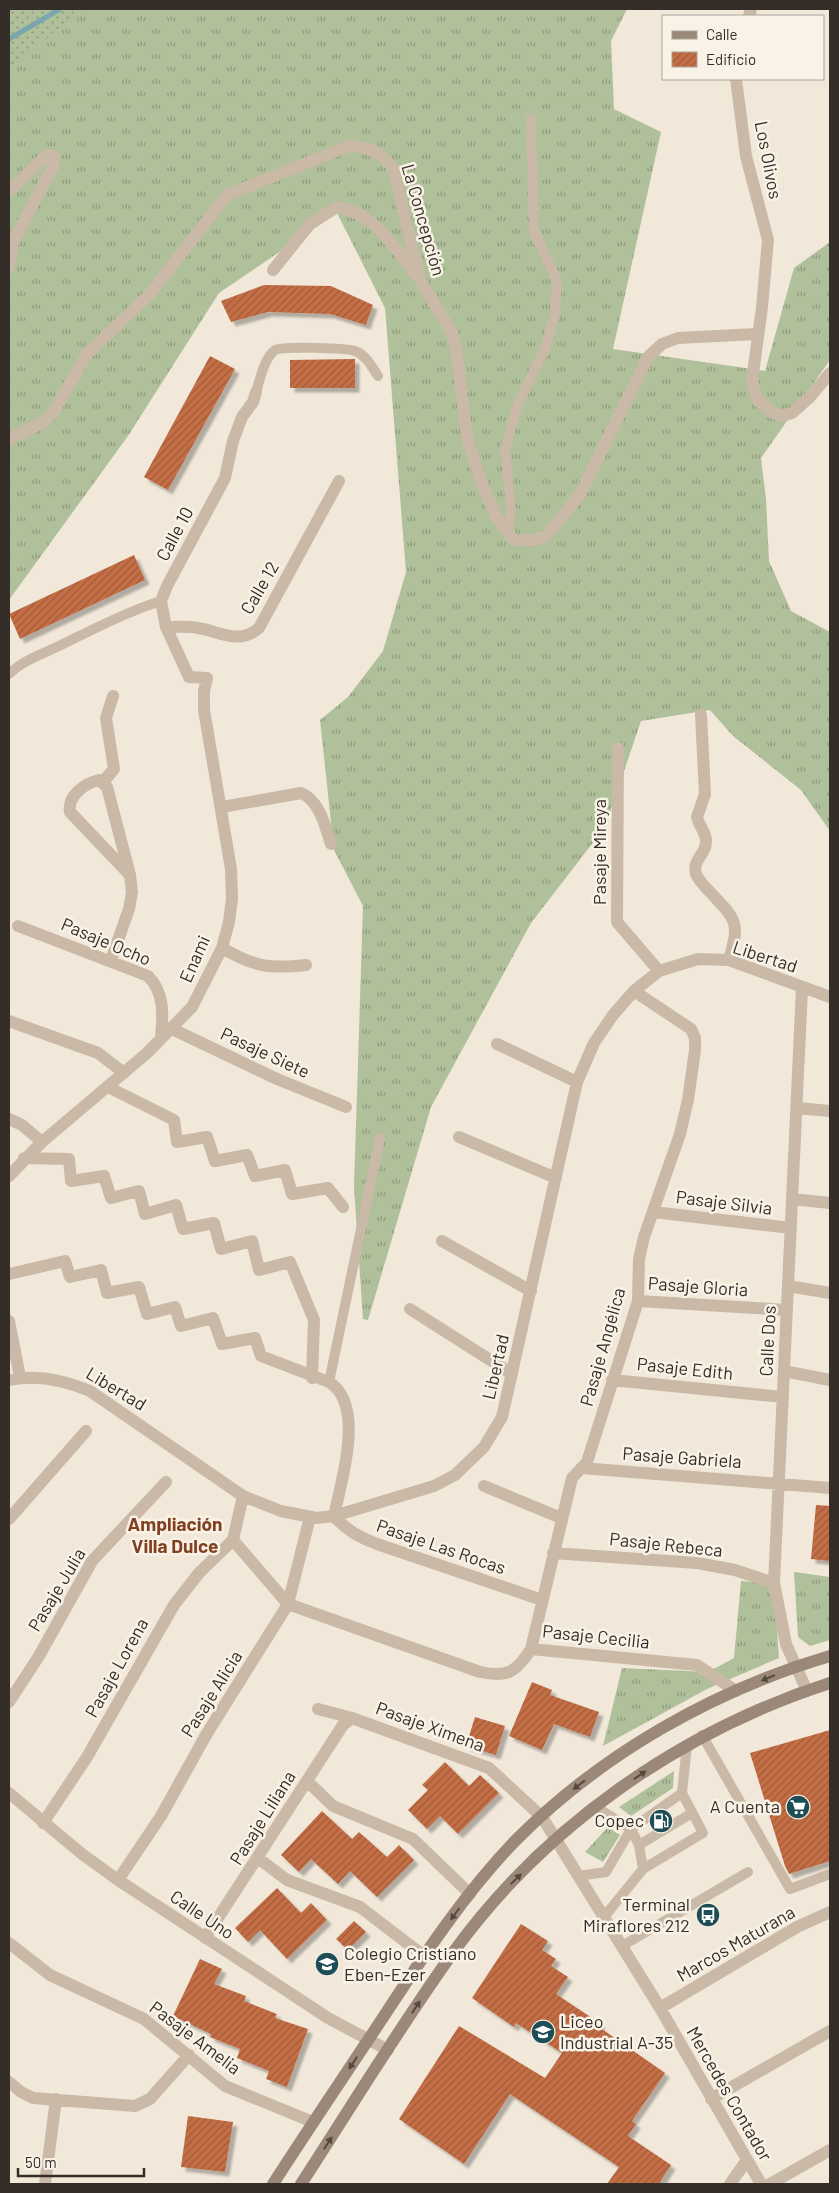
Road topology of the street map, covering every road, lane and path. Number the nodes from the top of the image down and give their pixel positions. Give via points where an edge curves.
1 (736, 80) edge
2 (531, 119) dead end
3 (9, 191) edge
4 (9, 267) edge
5 (273, 270) dead end
6 (420, 280) junction
7 (757, 334) junction
8 (830, 373) edge
9 (378, 376) dead end
10 (256, 392) joint
11 (9, 439) edge
12 (339, 482) dead end
13 (508, 534) junction
14 (161, 601) junction
15 (166, 627) junction
16 (9, 674) edge
17 (112, 696) dead end
18 (701, 715) dead end
19 (618, 748) dead end
20 (103, 782) junction
21 (222, 807) junction
22 (331, 844) dead end
23 (130, 875) junction
24 (18, 926) dead end
25 (222, 948) junction
26 (111, 960) junction
27 (729, 960) junction
28 (306, 965) dead end
29 (659, 971) junction
30 (802, 988) junction
31 (634, 991) junction
32 (830, 997) edge
33 (9, 1021) edge
34 (170, 1028) junction
35 (161, 1038) junction
36 (497, 1044) dead end
37 (124, 1073) junction
38 (577, 1082) junction
39 (108, 1087) junction
40 (346, 1107) dead end
41 (797, 1108) junction
42 (830, 1112) edge
43 (9, 1119) edge
44 (459, 1137) dead end
45 (380, 1138) dead end
46 (42, 1142) junction
47 (24, 1158) junction
48 (9, 1176) edge
49 (556, 1178) junction
50 (792, 1199) junction
51 (830, 1203) edge
52 (343, 1207) dead end
53 (653, 1212) junction
54 (791, 1228) junction
55 (442, 1241) dead end
56 (9, 1274) edge
57 (788, 1286) junction
58 (531, 1291) junction
59 (830, 1293) edge
60 (638, 1301) junction
61 (410, 1309) dead end
62 (787, 1310) junction
63 (9, 1321) edge
64 (784, 1371) junction
65 (512, 1374) junction
66 (15, 1378) edge
67 (312, 1378) junction
68 (612, 1380) junction
69 (830, 1380) edge
70 (329, 1382) junction
71 (783, 1397) junction
72 (86, 1431) dead end
73 (582, 1468) junction
74 (166, 1482) dead end
75 (779, 1482) junction
76 (484, 1486) dead end
77 (830, 1488) edge
78 (243, 1496) junction
79 (334, 1516) junction
80 (310, 1517) junction
81 (9, 1518) edge
82 (561, 1518) junction
83 (233, 1540) junction
84 (553, 1553) junction
85 (774, 1583) junction
86 (542, 1600) junction
87 (288, 1604) junction
88 (531, 1649) junction
89 (830, 1656) edge
90 (796, 1666) junction
91 (830, 1684) edge
92 (736, 1691) junction
93 (807, 1691) junction
94 (9, 1702) edge
95 (318, 1709) dead end
96 (352, 1718) junction
97 (702, 1735) junction
98 (687, 1745) junction
99 (307, 1781) junction
100 (9, 1793) edge
101 (682, 1793) junction
102 (596, 1807) junction
103 (692, 1813) junction
104 (542, 1817) junction
105 (43, 1823) junction
106 (631, 1829) junction
107 (556, 1840) junction
108 (639, 1845) junction
109 (258, 1858) junction
110 (643, 1869) junction
111 (748, 1872) dead end
112 (830, 1874) edge
113 (578, 1876) junction
114 (118, 1880) junction
115 (470, 1894) junction
116 (830, 1912) edge
117 (604, 1917) junction
118 (205, 1938) junction
119 (9, 1943) edge
120 (622, 1946) junction
121 (424, 1956) junction
122 (660, 2008) junction
123 (830, 2032) edge
124 (369, 2039) junction
125 (388, 2050) junction
126 (190, 2055) junction
127 (9, 2082) edge
128 (56, 2099) junction
129 (711, 2099) junction
130 (313, 2122) junction
131 (830, 2150) edge
132 (747, 2160) junction
133 (45, 2184) edge
134 (273, 2184) edge
135 (301, 2184) edge
136 (730, 2184) edge
137 (761, 2184) edge
138 (770, 2184) edge

1 - 7 street, Los Olivos via 746,156 768,248
2 - 13 lane via 534,232 557,280 555,313 547,344 518,404 505,448 512,510
3 - 4 street via 47,155 54,156 53,167 13,242
5 - 6 street via 310,224 337,206 351,209 374,223
6 - 11 street, La Concepción via 393,168 383,156 368,147 349,146 227,195 149,294 87,354 53,413
6 - 13 street, La Concepción via 451,331 467,437 480,479 496,516
7 - 8 street via 752,381 757,399 771,412 782,416 792,413
7 - 13 street via 678,338 662,344 648,356 579,496 546,535 524,542 514,540
9 - 10 lane via 365,358 355,351 289,347 276,350 269,357
10 - 14 street, Calle 10 via 233,441 225,478
12 - 15 street, Calle 12 via 259,628 238,638 197,628
14 - 15 street
14 - 16 lane via 82,635
15 - 21 street, Enami via 189,677 208,678 204,710
17 - 20 street via 106,718 114,769
18 - 27 street via 705,794 697,817 706,836 706,844 695,868 700,881 733,917 735,938
19 - 29 street, Pasaje Mireya via 617,922
20 - 23 street via 111,797
20 - 23 street via 99,780 86,785 72,799 70,812
21 - 22 street via 301,793 314,803
21 - 25 street, Enami via 232,899
23 - 26 street via 129,909
24 - 26 street, Pasaje Ocho
25 - 28 street via 244,961 273,968
25 - 34 street, Enami via 192,1007
26 - 35 street, Pasaje Ocho via 148,976 155,983 162,1002
27 - 29 street, Libertad via 698,959
27 - 30 street, Libertad
29 - 31 street, Libertad
30 - 32 street, Libertad
30 - 41 street, Calle Dos
31 - 38 street, Libertad via 594,1043
31 - 53 street, Pasaje Angélica via 690,1029 695,1038 688,1100 680,1134
33 - 37 street via 98,1053
34 - 35 street, Enami
34 - 40 street, Pasaje Siete
35 - 37 street, Enami
36 - 38 street
37 - 39 street, Enami
38 - 49 street, Libertad
39 - 46 street, Enami
39 - 52 street via 174,1120 177,1142 207,1137 215,1161 247,1155 255,1176 286,1170 292,1194 328,1188
41 - 42 street
41 - 50 street, Calle Dos
43 - 46 street via 22,1125
44 - 49 street
45 - 70 lane
46 - 47 street, Enami
47 - 48 street, Enami
47 - 67 street via 69,1159 71,1181 104,1176 111,1198 139,1191 145,1214 176,1205 183,1229 214,1223 221,1248 252,1241 259,1270 290,1262 314,1320
49 - 58 street, Libertad
50 - 51 street
50 - 54 street, Calle Dos
53 - 54 street, Pasaje Silvia
53 - 60 street, Pasaje Angélica via 639,1259
54 - 57 street, Calle Dos
55 - 58 street
56 - 67 street via 66,1261 70,1277 101,1270 107,1293 139,1287 147,1314 175,1307 181,1326 213,1318 222,1344 255,1338 261,1356
57 - 59 street
57 - 62 street, Calle Dos
58 - 65 street, Libertad
60 - 62 street, Pasaje Gloria
60 - 68 street, Pasaje Angélica
61 - 65 street
62 - 64 street, Calle Dos
63 - 66 street
64 - 69 street
64 - 71 street, Calle Dos
65 - 79 street, Libertad via 502,1417 484,1447 455,1474 434,1486
66 - 78 street, Libertad via 64,1380 90,1391
67 - 70 street
68 - 71 street, Pasaje Edith
68 - 73 street, Pasaje Angélica via 587,1462
70 - 79 street via 338,1387 348,1415 345,1461
71 - 75 street, Calle Dos
72 - 81 street
73 - 75 street, Pasaje Gabriela
73 - 82 street, Pasaje Angélica via 572,1478
74 - 94 street, Pasaje Julia via 92,1561 39,1656
75 - 77 street, Pasaje Gabriela
75 - 85 street, Calle Dos
76 - 82 street
78 - 80 street, Libertad via 280,1511
78 - 83 street
79 - 80 street, Libertad
79 - 86 street, Pasaje Las Rocas via 357,1536
80 - 87 street, Pasaje Alicia
82 - 84 street, Pasaje Angélica
83 - 87 street
83 - 105 street, Pasaje Lorena via 199,1573 174,1604 87,1757
84 - 85 street, Pasaje Rebeca via 697,1563 736,1570
84 - 86 street, Pasaje Angélica
85 - 90 street, Calle Dos via 786,1644
86 - 88 street, Pasaje Angélica
87 - 88 street, Pasaje Cecilia via 497,1676 521,1665
87 - 114 street, Pasaje Alicia via 206,1735 161,1816
88 - 92 street, Pasaje Cecilia via 697,1665
89 - 90 main road
90 -> 92 main road
90 - 93 street, Calle Dos
91 - 93 main road
92 -> 104 main road via 650,1734 612,1760
93 - 97 main road
95 - 96 street, Pasaje Ximena
96 - 99 street, Pasaje Liliana via 343,1725
96 - 104 street, Pasaje Ximena via 489,1768
97 - 98 main road
97 - 112 lane via 790,1889
98 - 101 lane
102 -> 98 main road
99 - 109 street, Pasaje Liliana
99 - 115 street via 333,1806 413,1839
100 - 105 street, Calle Uno
101 - 103 lane
101 - 106 lane
102 - 106 lane
102 - 107 main road
103 - 108 lane
103 - 110 lane via 703,1833
104 - 107 street, Mercedes Contador
104 - 115 main road via 515,1841
105 - 114 street, Calle Uno
106 - 108 lane
106 - 113 lane via 606,1872
107 - 113 street, Mercedes Contador
125 -> 107 main road via 453,1952 507,1888
108 - 110 lane
109 - 118 street, Pasaje Liliana
109 - 121 street via 287,1880 360,1907
110 - 117 lane
111 - 120 lane
113 - 117 street, Mercedes Contador
114 - 118 street, Calle Uno
115 -> 121 main road
116 - 122 street, Marcos Maturana via 797,1927
117 - 120 street, Mercedes Contador
118 - 124 street, Calle Uno via 328,2018
119 - 126 street, Pasaje Amelia via 50,1975 144,2019
120 - 122 street, Mercedes Contador
121 - 124 main road
122 - 129 street, Mercedes Contador
123 - 129 street
124 - 125 street, Calle Uno
124 -> 130 main road
135 -> 125 main road
126 - 128 street via 143,2104
126 - 130 street, Pasaje Amelia via 225,2086
127 - 128 street via 27,2096
128 - 133 street
129 - 132 street, Mercedes Contador
130 - 134 main road
131 - 138 street
132 - 136 street
132 - 137 street, Mercedes Contador

